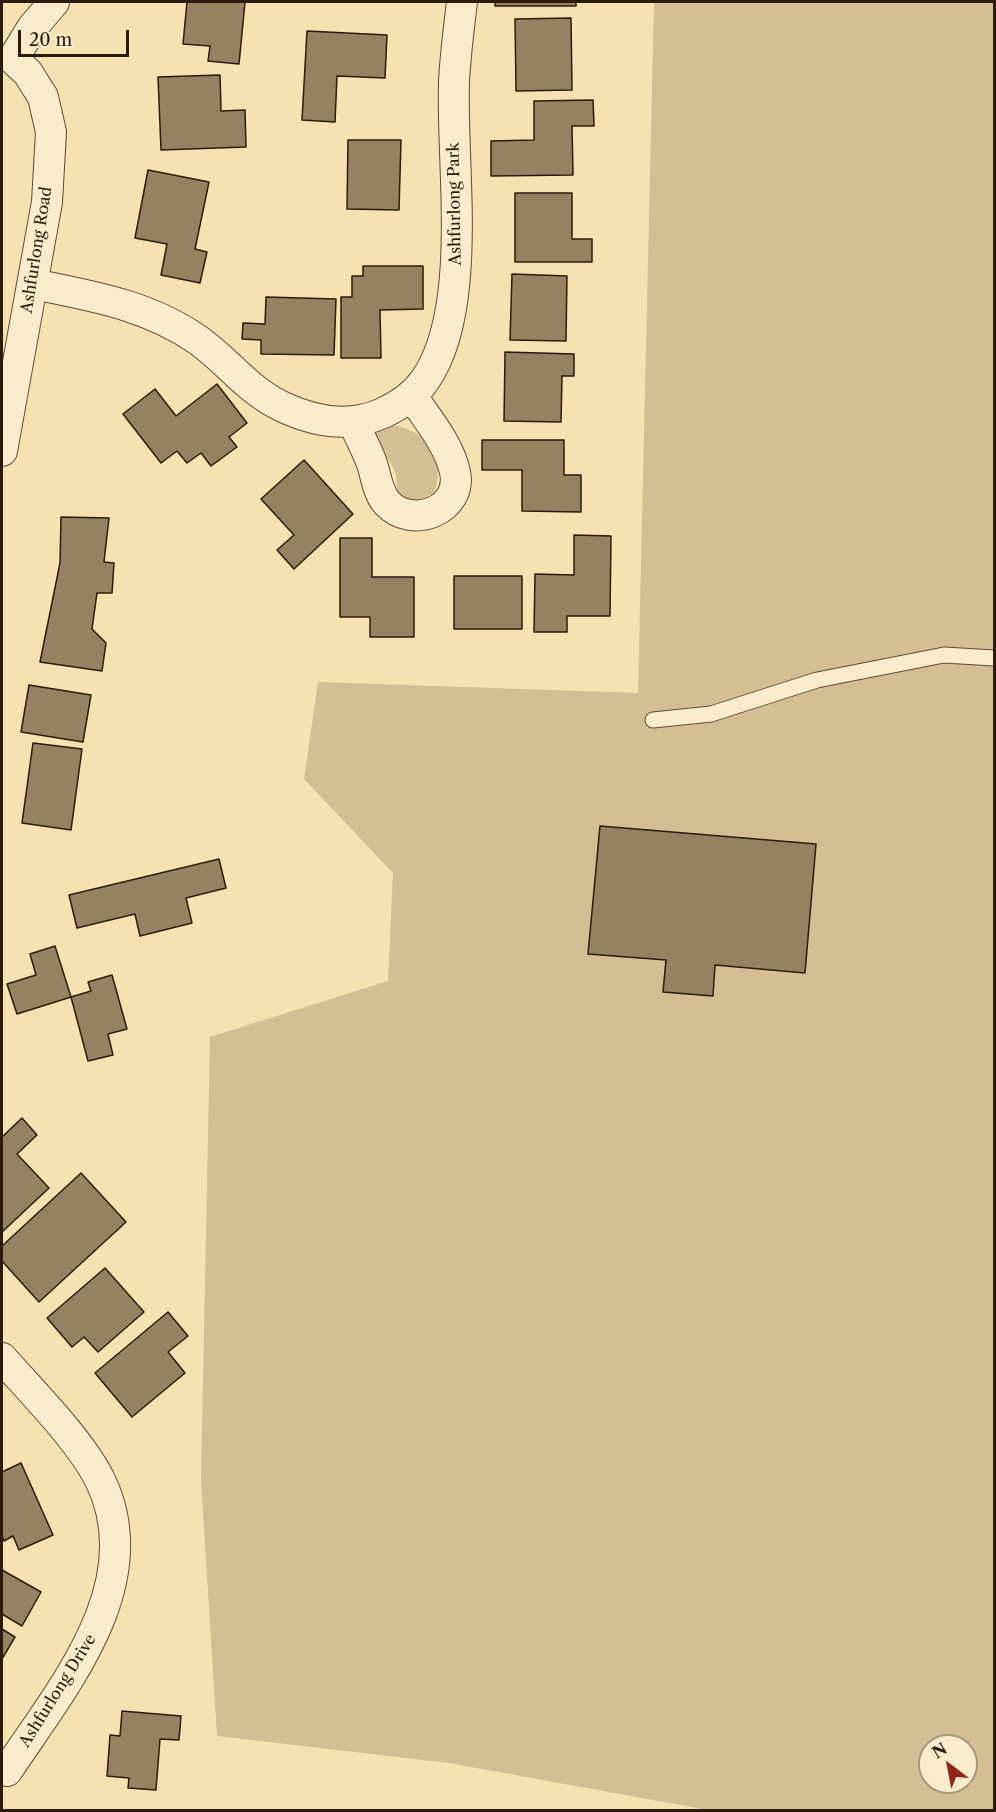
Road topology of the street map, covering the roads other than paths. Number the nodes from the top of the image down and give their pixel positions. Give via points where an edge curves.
1 (54, 2) edge
2 (462, 2) edge
3 (7, 58) edge
4 (33, 284) junction
5 (412, 396) junction
6 (354, 423) junction
7 (2, 451) edge
8 (994, 658) edge
9 (653, 720) dead end
10 (2, 1358) edge
11 (7, 1771) dead end

1 - 3 street
2 - 5 street, Ashfurlong Park via 454,82 456,284 437,357 426,380
3 - 4 street, Ashfurlong Road via 28,73 43,97 51,132 47,202
4 - 6 street, Ashfurlong Park via 122,302 159,315 200,341 252,390 308,418
4 - 7 street, Ashfurlong Road
5 - 6 street, Ashfurlong Park via 385,412
5 - 6 street via 447,450 455,473 453,491 445,505 428,516 398,512 386,502
8 - 9 lane via 944,655 817,680 711,714
10 - 11 street, Ashfurlong Drive via 46,1407 100,1481 111,1507 115,1536 107,1600 92,1641

